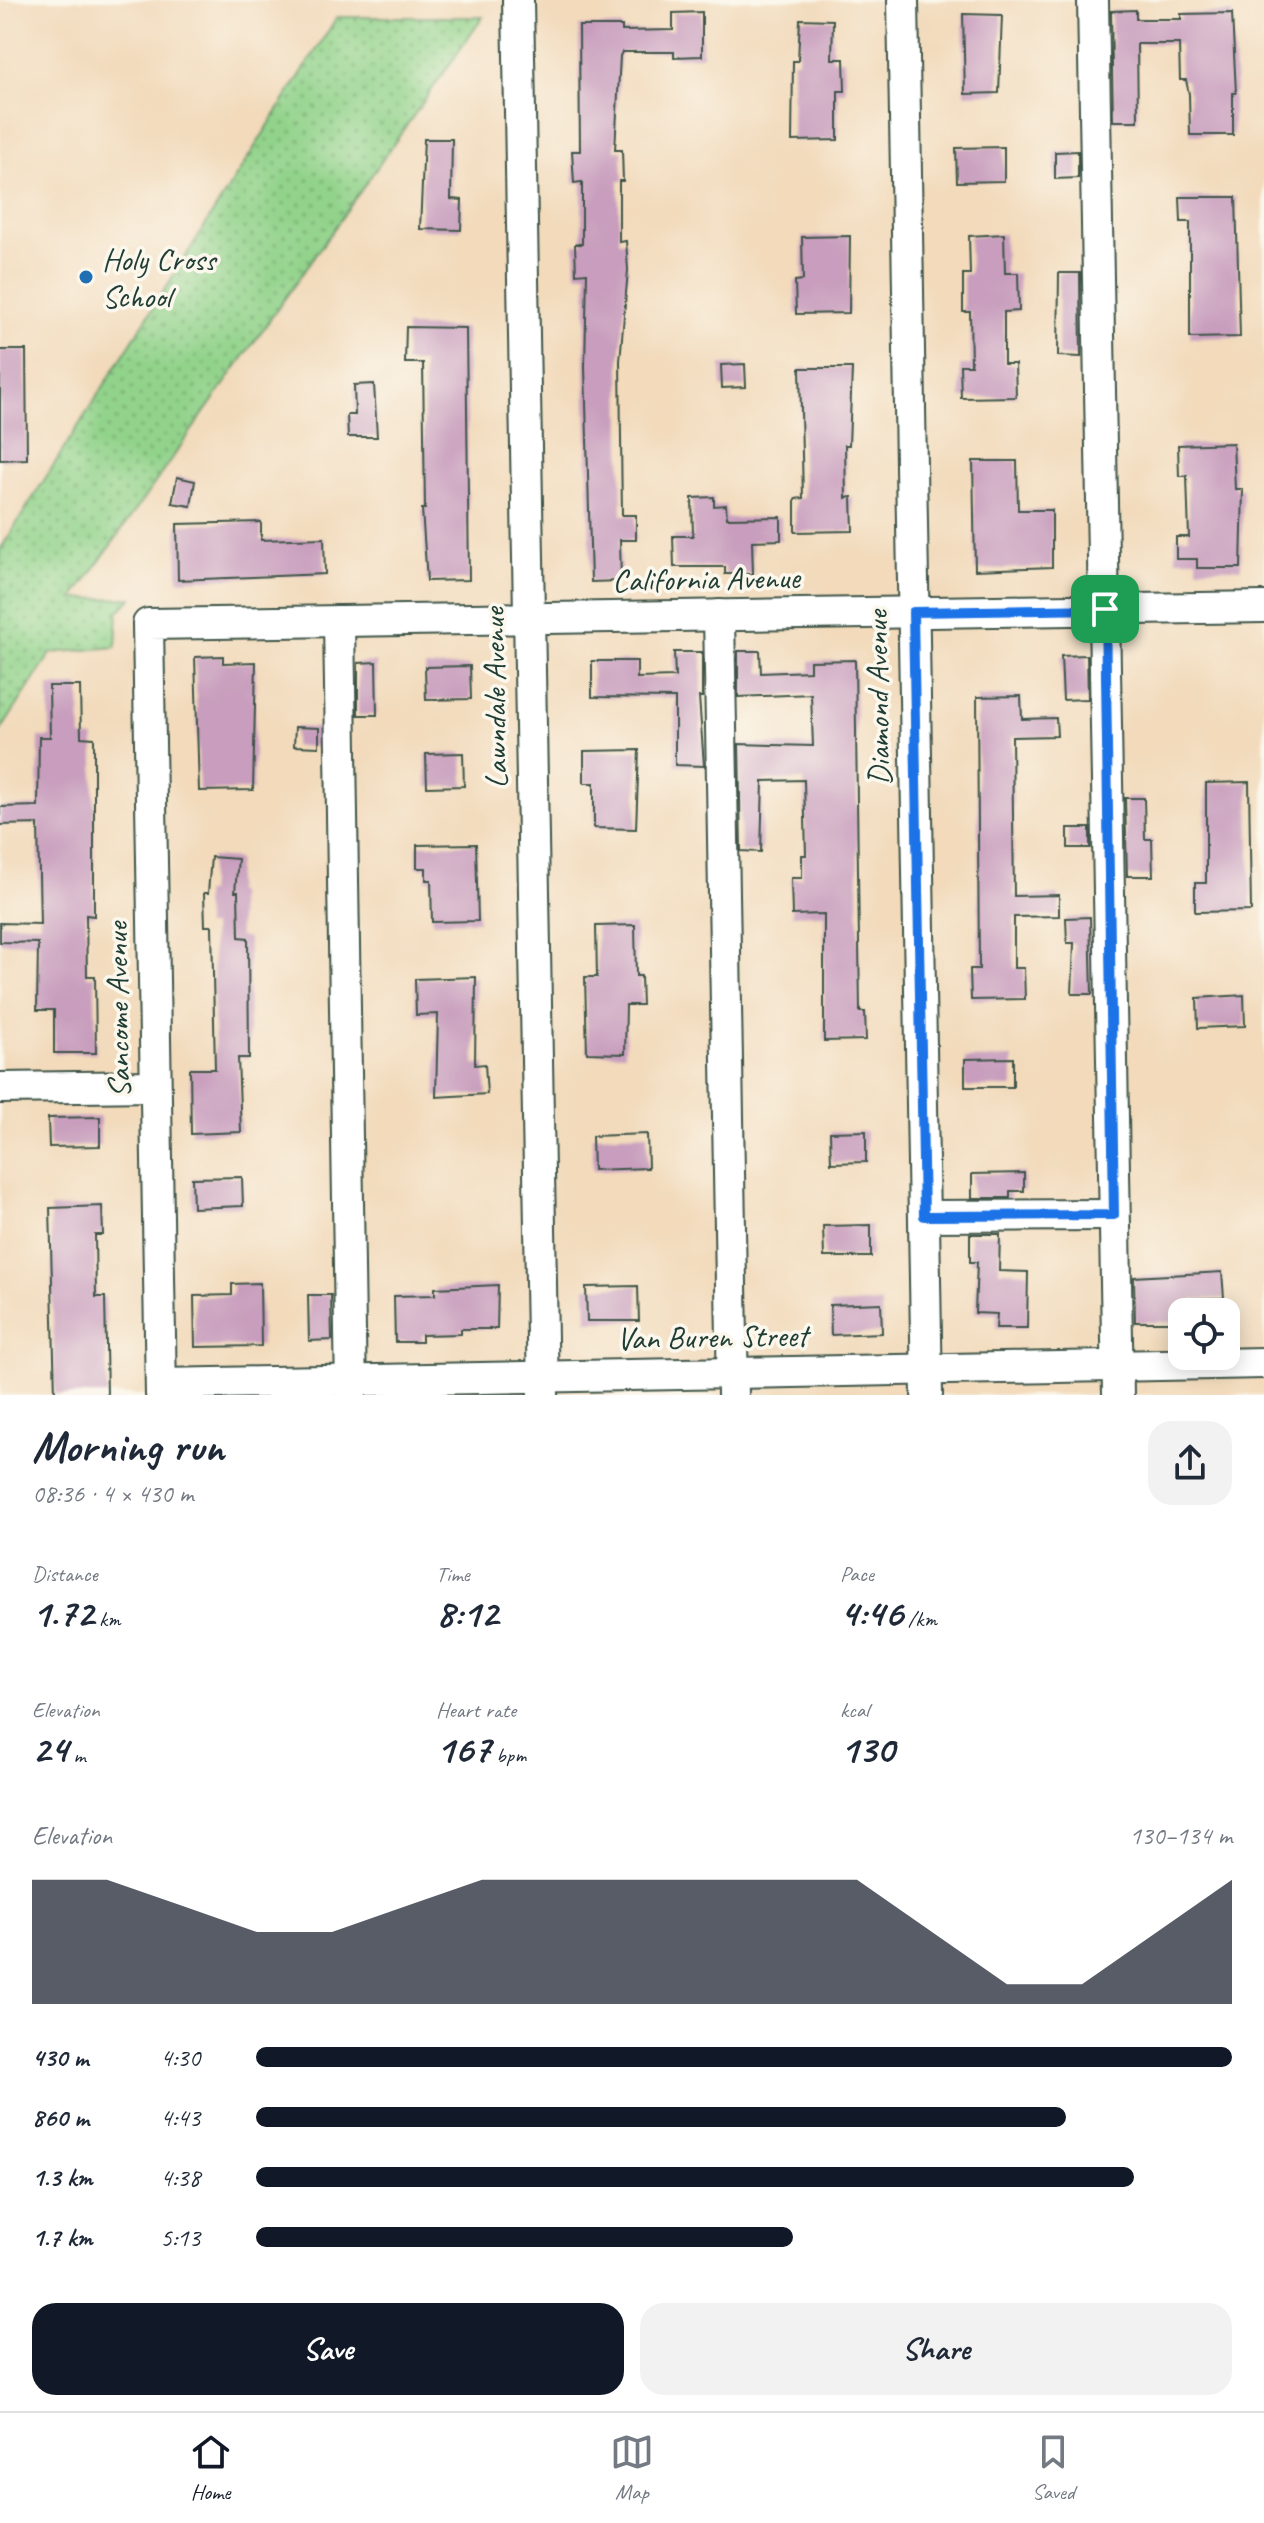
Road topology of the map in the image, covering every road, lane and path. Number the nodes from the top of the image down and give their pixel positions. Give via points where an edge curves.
1 (518, 0) edge
2 (903, 0) edge
3 (1093, 0) edge
4 (1264, 607) edge
5 (1105, 609) junction
6 (913, 612) junction
7 (719, 615) junction
8 (529, 618) junction
9 (339, 621) junction
10 (148, 624) joint
11 (155, 1086) junction
12 (0, 1088) edge
13 (1114, 1215) junction
14 (924, 1216) junction
15 (1264, 1363) edge
16 (1118, 1380) edge
17 (927, 1382) edge
18 (733, 1384) edge
19 (543, 1385) edge
20 (351, 1387) edge
21 (161, 1390) edge

1 - 8 street, Lawndale Avenue
2 - 6 street, Diamond Avenue
3 - 5 street
4 - 5 street, California Avenue
5 - 6 street, California Avenue
5 - 13 street
6 - 7 street, California Avenue
6 - 14 street, Diamond Avenue
7 - 8 street, California Avenue
7 - 18 street
8 - 9 street, California Avenue
8 - 19 street, Lawndale Avenue
9 - 10 street, California Avenue
9 - 20 street
10 - 11 street, Sancome Avenue
11 - 12 street
11 - 21 street, Sancome Avenue
13 - 14 street
13 - 16 street
14 - 17 street, Diamond Avenue
15 - 16 street, Van Buren Street
16 - 17 street, Van Buren Street
17 - 18 street, Van Buren Street
18 - 19 street, Van Buren Street
19 - 20 street, Van Buren Street
20 - 21 street, Van Buren Street

